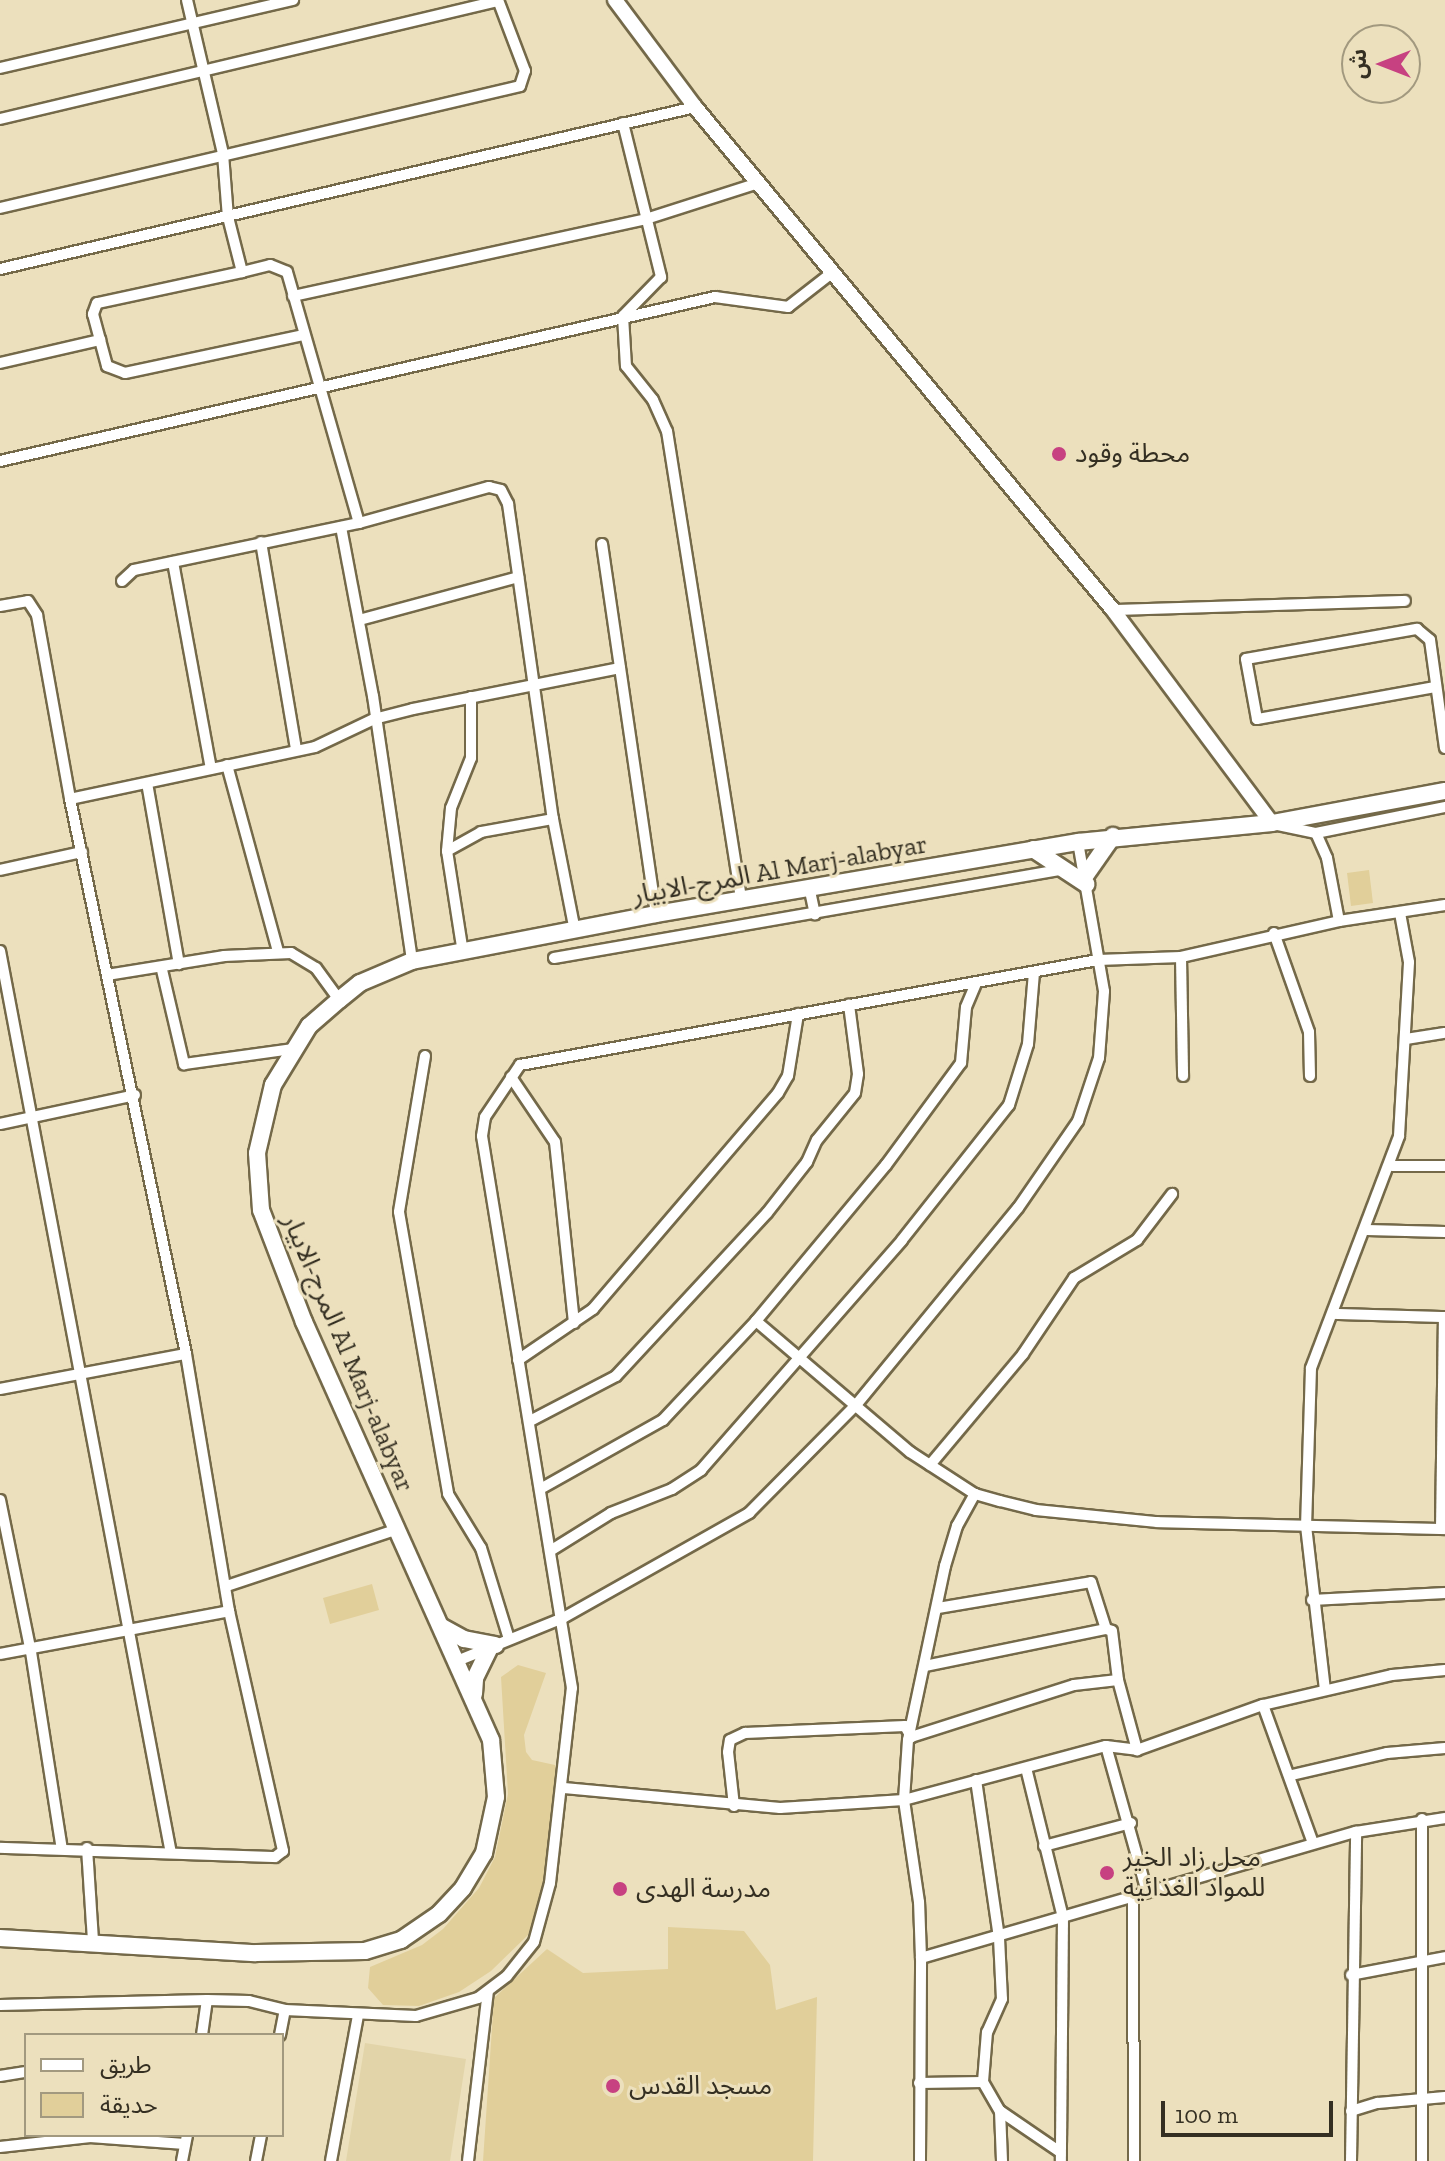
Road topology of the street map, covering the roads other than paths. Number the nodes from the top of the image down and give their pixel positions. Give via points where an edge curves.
1 (187, 0) edge
2 (293, 0) edge
3 (498, 0) edge
4 (615, 0) edge
5 (192, 23) junction
6 (0, 68) edge
7 (206, 74) junction
8 (695, 107) junction
9 (0, 119) edge
10 (623, 123) junction
11 (223, 154) junction
12 (758, 183) junction
13 (0, 208) edge
14 (228, 217) junction
15 (646, 219) junction
16 (0, 269) edge
17 (242, 272) junction
18 (833, 272) junction
19 (293, 296) junction
20 (623, 316) junction
21 (304, 335) junction
22 (100, 340) junction
23 (0, 363) edge
24 (322, 386) junction
25 (0, 461) edge
26 (359, 523) junction
27 (341, 527) junction
28 (261, 542) junction
29 (602, 544) dead end
30 (173, 562) junction
31 (518, 577) junction
32 (122, 581) dead end
33 (1405, 601) dead end
34 (0, 606) edge
35 (1113, 610) junction
36 (359, 620) junction
37 (620, 668) junction
38 (535, 684) junction
39 (1435, 687) junction
40 (471, 697) junction
41 (374, 719) junction
42 (1442, 719) edge
43 (1445, 748) edge
44 (296, 750) junction
45 (227, 765) junction
46 (211, 769) junction
47 (147, 783) junction
48 (1445, 791) edge
49 (70, 799) junction
50 (1445, 807) edge
51 (553, 819) junction
52 (1272, 823) junction
53 (1316, 833) junction
54 (1113, 836) junction
55 (1078, 842) junction
56 (1033, 849) junction
57 (447, 851) junction
58 (82, 852) junction
59 (1069, 868) junction
60 (0, 870) edge
61 (1086, 880) junction
62 (810, 891) junction
63 (742, 902) junction
64 (1445, 905) edge
65 (1400, 913) junction
66 (656, 914) junction
67 (815, 914) junction
68 (1339, 921) junction
69 (575, 931) junction
70 (1274, 933) junction
71 (0, 951) edge
72 (278, 952) junction
73 (463, 953) junction
74 (1181, 957) junction
75 (554, 958) dead end
76 (1098, 960) junction
77 (412, 961) junction
78 (179, 964) junction
79 (162, 970) junction
80 (1034, 973) junction
81 (107, 975) junction
82 (976, 983) junction
83 (339, 1000) junction
84 (849, 1005) junction
85 (798, 1014) junction
86 (1445, 1033) edge
87 (1406, 1039) junction
88 (292, 1049) junction
89 (425, 1056) dead end
90 (1183, 1076) dead end
91 (1310, 1076) dead end
92 (511, 1077) junction
93 (135, 1095) junction
94 (33, 1117) junction
95 (0, 1124) edge
96 (1392, 1166) junction
97 (1445, 1166) edge
98 (1172, 1194) dead end
99 (1367, 1230) junction
100 (1445, 1232) edge
101 (1335, 1314) junction
102 (1445, 1317) edge
103 (756, 1321) junction
104 (574, 1323) junction
105 (186, 1354) junction
106 (800, 1358) junction
107 (518, 1360) junction
108 (84, 1371) junction
109 (0, 1389) edge
110 (856, 1405) junction
111 (530, 1421) junction
112 (930, 1465) junction
113 (1444, 1468) edge
114 (542, 1488) junction
115 (975, 1494) junction
116 (0, 1500) edge
117 (1306, 1527) junction
118 (398, 1529) junction
119 (1443, 1529) edge
120 (550, 1551) junction
121 (227, 1586) junction
122 (1445, 1593) edge
123 (1312, 1600) junction
124 (938, 1608) junction
125 (229, 1611) junction
126 (563, 1618) junction
127 (442, 1627) junction
128 (1106, 1629) junction
129 (133, 1632) junction
130 (498, 1644) junction
131 (31, 1652) junction
132 (0, 1654) edge
133 (457, 1661) junction
134 (925, 1666) junction
135 (1445, 1670) edge
136 (1118, 1680) junction
137 (1325, 1690) junction
138 (474, 1700) junction
139 (1263, 1705) junction
140 (911, 1737) junction
141 (1106, 1746) junction
142 (1445, 1748) edge
143 (1137, 1750) junction
144 (1026, 1768) junction
145 (1292, 1775) junction
146 (976, 1780) junction
147 (564, 1788) junction
148 (904, 1800) junction
149 (734, 1806) junction
150 (1445, 1818) edge
151 (1422, 1819) junction
152 (1131, 1823) junction
153 (1356, 1832) junction
154 (1313, 1843) junction
155 (1044, 1846) junction
156 (0, 1848) edge
157 (87, 1848) junction
158 (62, 1849) junction
159 (171, 1853) junction
160 (1147, 1892) junction
161 (1133, 1896) junction
162 (1063, 1917) junction
163 (0, 1938) edge
164 (999, 1938) junction
165 (93, 1942) junction
166 (1445, 1957) edge
167 (921, 1958) junction
168 (1422, 1958) junction
169 (1351, 1975) junction
170 (488, 1992) junction
171 (207, 2000) junction
172 (0, 2005) edge
173 (285, 2010) junction
174 (358, 2015) junction
175 (202, 2033) edge
176 (280, 2033) edge
177 (24, 2072) edge
178 (0, 2076) edge
179 (983, 2082) junction
180 (919, 2083) junction
181 (1420, 2097) junction
182 (1445, 2097) edge
183 (1000, 2111) junction
184 (1351, 2111) junction
185 (261, 2137) edge
186 (186, 2140) edge
187 (0, 2147) edge
188 (1061, 2156) edge
189 (182, 2161) edge
190 (256, 2161) edge
191 (331, 2161) edge
192 (468, 2161) edge
193 (920, 2161) edge
194 (1002, 2161) edge
195 (1134, 2161) edge
196 (1351, 2161) edge
197 (1422, 2161) edge

1 - 5 street
2 - 5 street
3 - 7 street
3 - 11 street via 525,71 520,86
4 - 8 street
5 - 6 street
5 - 7 street
7 - 9 street
7 - 11 street
8 - 10 street
8 - 12 street
10 - 14 street
10 - 15 street
11 - 13 street
11 - 14 street
12 - 15 street
12 - 18 street
14 - 16 street
14 - 17 street
15 - 19 street
15 - 20 street via 661,277
17 - 19 street via 283,268
17 - 22 street via 97,303 93,314
18 - 20 street via 788,307 729,295
18 - 35 street
19 - 21 street
20 - 24 street
20 - 63 street via 626,366 653,400 675,469
21 - 22 street via 117,373 107,366
21 - 24 street
22 - 23 street
24 - 25 street
24 - 26 street
26 - 27 street
26 - 31 street via 497,488 508,504
27 - 28 street
27 - 36 street
28 - 30 street
28 - 44 street
29 - 37 street
30 - 32 street via 134,570
30 - 46 street
31 - 36 street
31 - 38 street
33 - 35 street
34 - 49 street via 28,601 37,615
35 - 52 street
36 - 41 street
37 - 38 street
37 - 66 street
38 - 40 street
38 - 51 street
39 - 39 street via 1257,719 1246,659 1417,629 1430,640
39 - 42 street
40 - 41 street
40 - 57 street via 471,758 451,808
41 - 44 street via 328,742
41 - 77 street
42 - 43 street
44 - 45 street
45 - 46 street
45 - 72 street
46 - 47 street
47 - 49 street
47 - 78 street
48 - 52 main road, المرج-الابيار Al Marj-alabyar
49 - 58 street
50 - 53 street
51 - 57 street via 481,832
51 - 69 street
52 - 53 street
52 - 54 main road, المرج-الابيار Al Marj-alabyar
53 - 68 street via 1327,858
54 - 55 main road, المرج-الابيار Al Marj-alabyar
54 - 61 main road
55 - 56 main road, المرج-الابيار Al Marj-alabyar
55 - 61 street
56 - 59 main road
56 - 62 main road, المرج-الابيار Al Marj-alabyar
57 - 73 street
58 - 60 street
58 - 81 street
59 - 61 main road
59 - 67 street
61 - 76 street
62 - 63 main road, المرج-الابيار Al Marj-alabyar
62 - 67 street
63 - 66 main road, المرج-الابيار Al Marj-alabyar
64 - 65 street
65 - 68 street
65 - 87 street via 1409,962
66 - 69 main road, المرج-الابيار Al Marj-alabyar
67 - 75 street
68 - 70 street
69 - 73 main road, المرج-الابيار Al Marj-alabyar
70 - 74 street
70 - 91 street via 1309,1032
71 - 94 street
72 - 78 street
72 - 83 street via 302,956
73 - 77 main road, المرج-الابيار Al Marj-alabyar
74 - 76 street
74 - 90 street
76 - 80 street
76 - 110 street via 1104,991 1101,1043 1078,1121 1018,1208
77 - 83 main road, المرج-الابيار Al Marj-alabyar via 360,983
78 - 79 street
79 - 81 street
79 - 88 street via 184,1064
80 - 82 street
80 - 106 street via 1027,1051 1000,1121
81 - 93 street
82 - 84 street
82 - 103 street via 966,1007 961,1063 886,1165
83 - 88 main road, المرج-الابيار Al Marj-alabyar
84 - 85 street
84 - 111 street via 858,1074 855,1093 817,1140 807,1162 625,1367
85 - 92 street via 530,1062
85 - 104 street via 788,1076 778,1093 593,1309
86 - 87 street
87 - 96 street via 1404,1100
88 - 118 main road, المرج-الابيار Al Marj-alabyar via 263,1110 257,1153 261,1210 304,1322
89 - 130 street via 399,1212 448,1494 481,1548
92 - 104 street via 555,1142
92 - 107 street via 485,1117 482,1136
93 - 94 street
93 - 105 street
94 - 95 street
94 - 108 street
96 - 97 street
96 - 99 street
98 - 112 street via 1137,1240 1074,1278 1023,1354
99 - 100 street
99 - 101 street
101 - 102 street
101 - 117 street via 1311,1368
102 - 113 street
103 - 106 street
103 - 114 street via 663,1420
104 - 107 street
105 - 108 street
105 - 121 street
106 - 110 street
106 - 120 street via 696,1475 611,1513
107 - 111 street
108 - 109 street
108 - 129 street
110 - 112 street
110 - 126 street via 739,1520
111 - 114 street
112 - 115 street
113 - 119 street
114 - 120 street
115 - 117 street via 1036,1510 1157,1522
115 - 124 street via 957,1526
116 - 131 street
117 - 119 street
117 - 123 street
118 - 121 street
118 - 127 main road, المرج-الابيار Al Marj-alabyar
120 - 126 street
121 - 125 street
122 - 123 street
123 - 137 street
124 - 128 street via 1091,1582
124 - 134 street
125 - 129 street
125 - 159 street via 283,1851 275,1857
126 - 130 street
126 - 147 street via 572,1688
127 - 130 main road via 464,1639
127 - 133 main road, المرج-الابيار Al Marj-alabyar
128 - 134 street
128 - 136 street via 1112,1631
129 - 131 street
129 - 159 street
130 - 133 street
130 - 138 main road via 475,1678
131 - 132 street
131 - 158 street
133 - 138 main road, المرج-الابيار Al Marj-alabyar
134 - 140 street
135 - 137 street
136 - 140 street via 1061,1688
136 - 143 street
137 - 139 street
138 - 165 main road, المرج-الابيار Al Marj-alabyar via 491,1740 495,1815 477,1869 423,1926 390,1944 337,1954
139 - 143 street
139 - 145 street
140 - 148 street
140 - 149 street via 905,1726 745,1733 730,1740 728,1752
141 - 143 street
141 - 144 street
141 - 152 street
142 - 145 street via 1401,1750
144 - 146 street
144 - 155 street
145 - 154 street
146 - 148 street
146 - 164 street
147 - 149 street
147 - 170 street via 550,1883 534,1942
148 - 149 street via 826,1808
148 - 167 street via 919,1902
150 - 151 street
151 - 153 street
151 - 168 street
152 - 155 street
152 - 160 street
153 - 154 street
153 - 169 street
154 - 160 street
155 - 162 street
156 - 158 street
157 - 158 street
157 - 159 street
157 - 165 street
160 - 161 street
161 - 162 street
161 - 195 street
162 - 164 street
162 - 188 street
163 - 165 main road, المرج-الابيار Al Marj-alabyar
164 - 167 street
164 - 179 street via 1002,1999 987,2032
166 - 168 street
167 - 180 street
168 - 169 street
168 - 181 street
169 - 184 street
170 - 174 street via 442,2011
170 - 192 street
171 - 172 street
171 - 173 street via 249,2001
171 - 175 street
173 - 174 street
173 - 176 street
174 - 191 street
177 - 178 street
179 - 180 street
179 - 183 street
180 - 193 street
181 - 182 street
181 - 184 street
181 - 197 street
183 - 188 street
183 - 194 street
184 - 196 street
185 - 190 street
186 - 187 street via 90,2137
186 - 189 street

